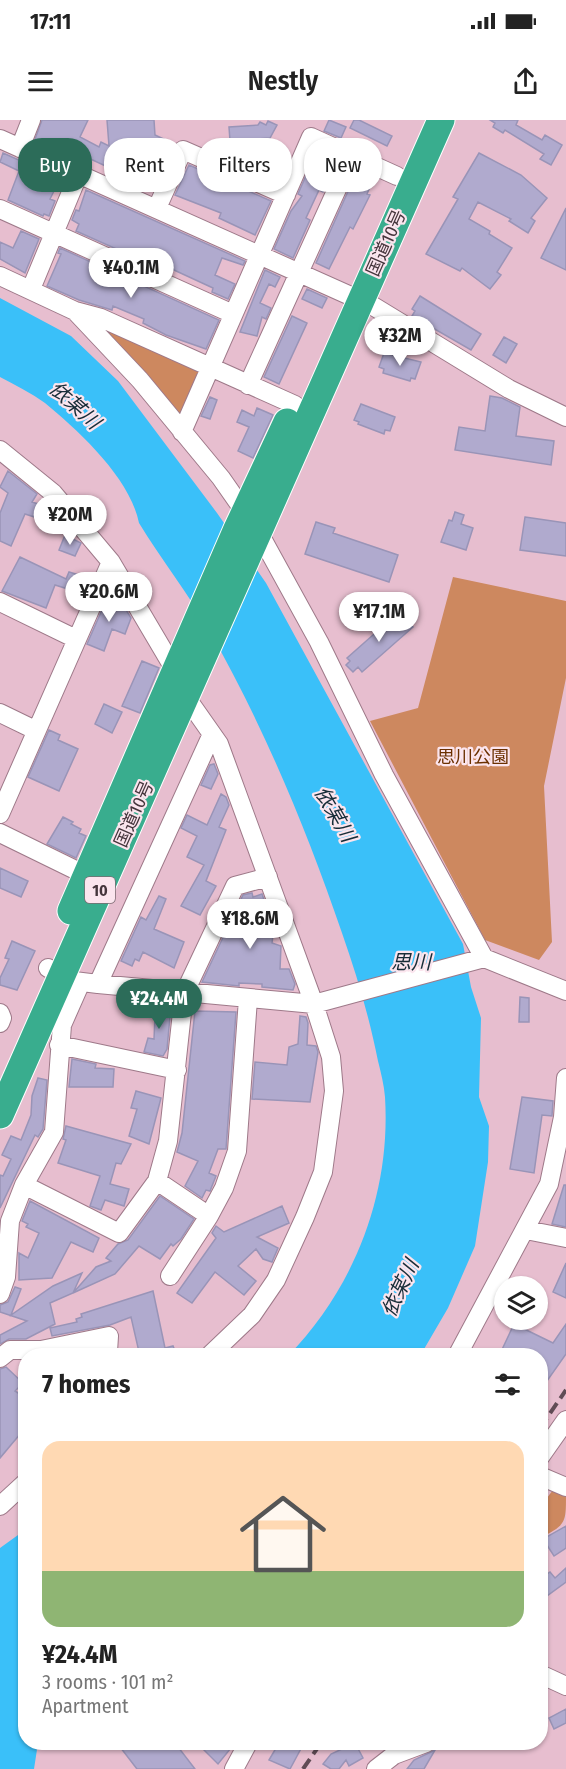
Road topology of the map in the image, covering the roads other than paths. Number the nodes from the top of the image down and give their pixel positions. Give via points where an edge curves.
1 (31, 120) edge
2 (423, 120) edge
3 (441, 120) edge
4 (24, 138) edge
5 (0, 139) edge
6 (18, 147) edge
7 (304, 153) edge
8 (382, 169) edge
9 (397, 176) junction
10 (92, 179) edge
11 (71, 192) edge
12 (336, 192) edge
13 (286, 195) junction
14 (157, 208) junction
15 (0, 209) edge
16 (54, 234) junction
17 (260, 254) junction
18 (300, 271) junction
19 (0, 276) edge
20 (31, 289) junction
21 (354, 297) junction
22 (75, 311) junction
23 (232, 314) junction
24 (209, 369) junction
25 (248, 385) junction
26 (295, 405) junction
27 (566, 417) edge
28 (182, 432) junction
29 (2, 459) edge
30 (248, 529) junction
31 (111, 562) junction
32 (0, 602) edge
33 (76, 639) junction
34 (186, 664) junction
35 (186, 697) junction
36 (0, 713) edge
37 (35, 730) junction
38 (212, 734) junction
39 (0, 814) edge
40 (0, 833) edge
41 (268, 877) junction
42 (94, 879) junction
43 (481, 960) junction
44 (72, 977) junction
45 (566, 991) edge
46 (184, 994) junction
47 (248, 999) junction
48 (317, 1004) junction
49 (0, 1013) edge
50 (0, 1023) edge
51 (59, 1045) junction
52 (177, 1070) junction
53 (0, 1077) edge
54 (566, 1078) edge
55 (0, 1115) edge
56 (157, 1181) junction
57 (24, 1185) junction
58 (209, 1216) junction
59 (526, 1230) junction
60 (566, 1238) edge
61 (170, 1276) dead end
62 (0, 1294) edge
63 (51, 1348) edge
64 (108, 1348) edge
65 (217, 1348) edge
66 (461, 1348) edge
67 (18, 1350) edge
68 (0, 1358) edge
69 (564, 1426) edge
70 (548, 1447) edge
71 (548, 1479) edge
72 (566, 1487) edge
73 (18, 1489) edge
74 (0, 1506) edge
75 (244, 1750) edge
76 (407, 1750) edge
77 (234, 1769) edge
78 (376, 1769) edge

1 - 4 street
2 - 9 highway, 国道10号 / 10
3 - 21 highway, 国道10号 / 10
5 - 6 street
7 - 13 street
8 - 9 street
9 - 21 highway, 国道10号 / 10
10 - 14 street
11 - 16 street
12 - 18 street
13 - 14 street via 183,150
13 - 17 street
14 - 17 street
15 - 16 street
16 - 20 street
16 - 23 street
17 - 18 street
17 - 23 street
18 - 21 street
18 - 25 street
19 - 20 street
20 - 22 street
21 - 26 highway, 国道10号 / 10
21 - 27 street via 509,389
21 - 30 highway, 国道10号 / 10
22 - 24 street via 101,318
22 - 28 street
23 - 24 street
24 - 25 street
24 - 28 street
25 - 26 street
26 - 30 highway, 国道10号 / 10
28 - 30 street
29 - 31 street via 53,493
30 - 34 highway, 国道10号 / 10
30 - 43 street via 319,642
31 - 33 street
31 - 34 street
32 - 33 street
33 - 37 street
34 - 35 highway, 国道10号 / 10
34 - 42 highway, 国道10号 / 10
35 - 38 street
35 - 42 highway, 国道10号 / 10
36 - 37 street
37 - 39 street
38 - 41 street
38 - 44 street
40 - 42 street
41 - 46 street via 235,886
41 - 48 street
42 - 44 highway, 国道10号 / 10
43 - 45 street
43 - 48 street
44 - 46 street
44 - 51 street
44 - 53 highway, 国道10号 / 10
44 - 55 highway, 国道10号 / 10
46 - 47 street
46 - 52 street
47 - 48 street
47 - 58 street via 237,1151
48 - 65 street via 331,1057 334,1091 323,1173 276,1280 252,1314
49 - 50 street
51 - 52 street
51 - 57 street via 54,1132
52 - 56 street via 168,1141
54 - 59 street via 563,1118 549,1184
56 - 57 street via 119,1233
56 - 58 street
57 - 62 street via 10,1221 6,1277
58 - 61 street
59 - 60 street
59 - 66 street
63 - 64 street via 109,1336
67 - 68 street via 10,1350
69 - 70 street
71 - 72 street
73 - 74 street
75 - 77 street
76 - 78 street

